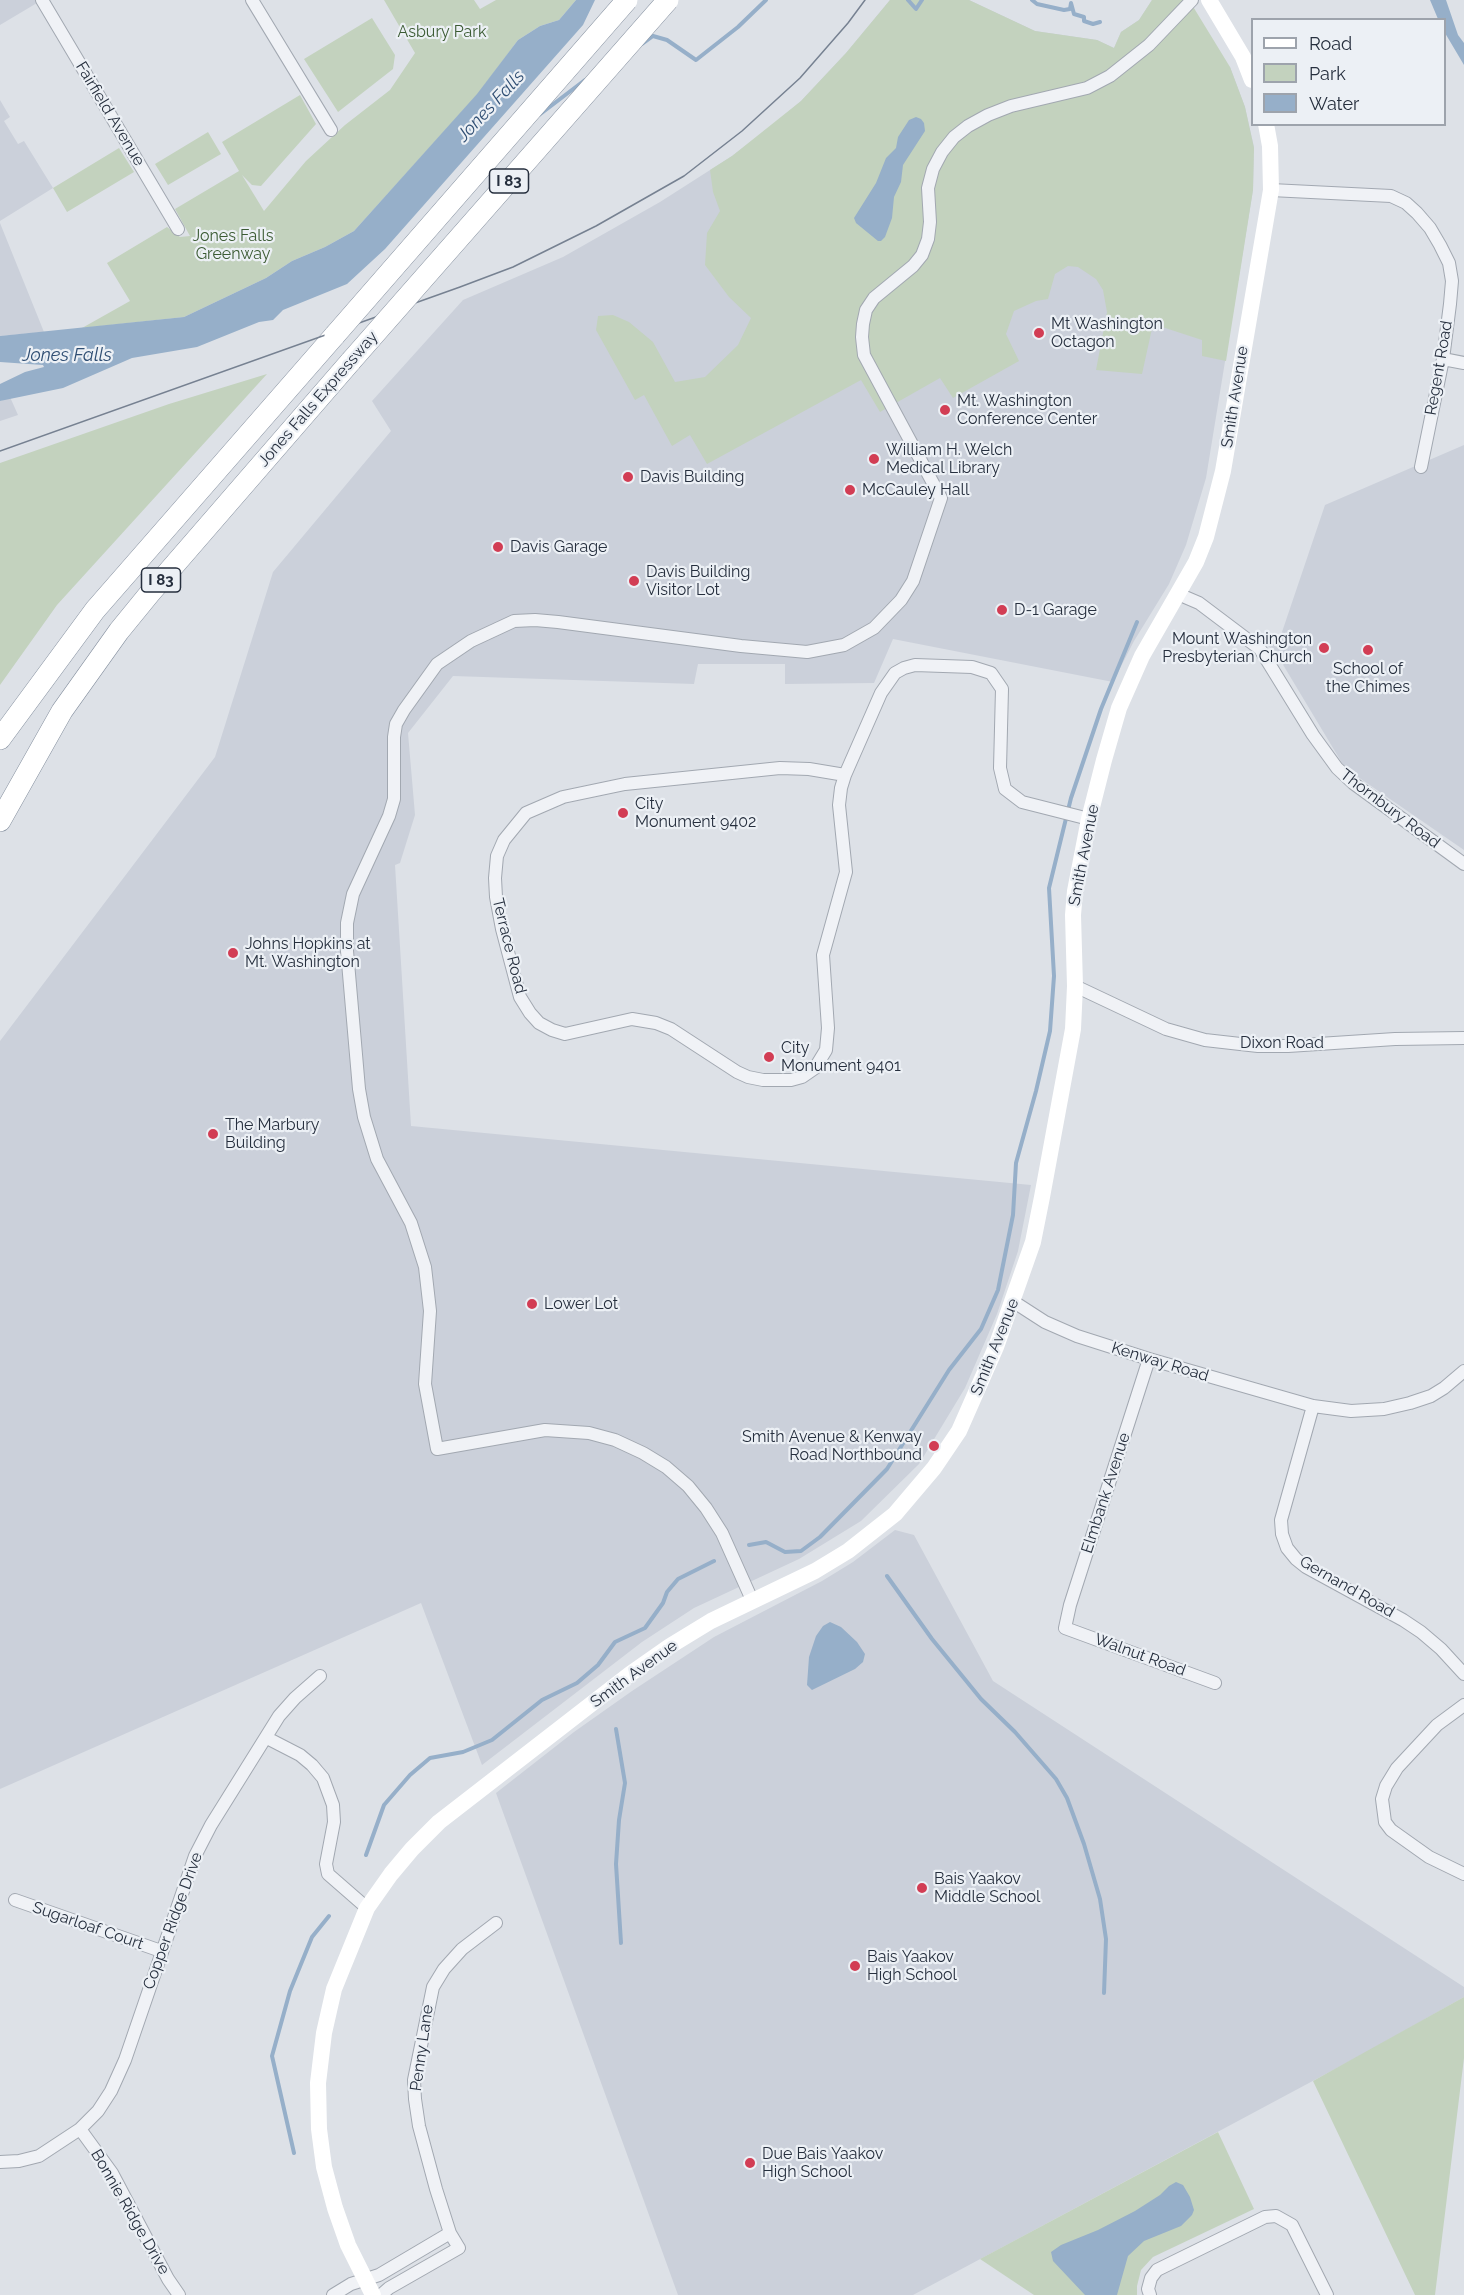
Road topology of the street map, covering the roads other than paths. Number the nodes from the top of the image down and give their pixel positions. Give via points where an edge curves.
1 (42, 0) edge
2 (252, 0) edge
3 (627, 0) edge
4 (668, 0) edge
5 (1192, 0) edge
6 (1209, 0) edge
7 (1251, 77) edge
8 (1266, 126) edge
9 (331, 130) dead end
10 (1271, 190) junction
11 (178, 229) dead end
12 (1443, 359) junction
13 (1464, 363) edge
14 (1421, 467) dead end
15 (1178, 594) junction
16 (0, 739) edge
17 (845, 775) junction
18 (1089, 819) junction
19 (0, 821) edge
20 (1464, 864) edge
21 (1075, 986) junction
22 (1464, 1038) edge
23 (1014, 1302) junction
24 (1149, 1359) junction
25 (1464, 1371) edge
26 (1313, 1406) junction
27 (752, 1600) junction
28 (1065, 1628) joint
29 (1464, 1674) edge
30 (320, 1676) dead end
31 (1215, 1683) dead end
32 (1464, 1705) edge
33 (267, 1738) junction
34 (1464, 1874) edge
35 (15, 1900) dead end
36 (367, 1908) junction
37 (496, 1923) dead end
38 (161, 1951) junction
39 (80, 2129) junction
40 (0, 2162) edge
41 (450, 2233) junction
42 (365, 2280) junction
43 (179, 2295) edge
44 (333, 2295) edge
45 (373, 2295) edge
46 (381, 2295) edge
47 (1150, 2295) edge
48 (1327, 2295) edge

1 - 11 street, Fairfield Avenue
2 - 9 street
3 - 16 highway, Jones Falls Expressway / I 83, bridge via 95,610
4 - 19 highway, Jones Falls Expressway / I 83, bridge via 119,631 62,711
5 - 27 street via 1149,45 1110,76 1087,88 988,115 954,137 938,161 928,188 930,222 922,255 874,298 863,324 864,355 941,498 913,581 882,621 844,645 807,652 558,622 514,621 471,641 437,664 396,724 394,799 353,894 347,951 364,1117 377,1159 411,1223 424,1267 430,1311 425,1384 437,1449 545,1430 589,1433 643,1453 688,1486 706,1508 722,1533
6 - 7 main road
8 - 10 main road, Smith Avenue
10 - 12 street, Regent Road via 1391,196 1417,213 1449,263 1451,293
10 - 15 main road, Smith Avenue via 1224,471 1206,537
12 - 13 street
12 - 14 street, Regent Road
15 - 18 main road, Smith Avenue via 1119,708
15 - 20 street, Thornbury Road via 1199,603 1260,649 1337,768
17 - 17 street, Terrace Road via 780,768 625,784 563,797 526,813 504,840 497,856 495,878 507,950 520,997 530,1013 540,1023 566,1034 632,1019 656,1023 737,1072 763,1080 791,1080 815,1068 826,1050 828,1028 823,955 846,872 839,805
17 - 18 street, Terrace Road via 881,693 895,674 915,665 972,667 991,674 1002,689 1000,768 1005,789 1022,802
18 - 21 main road, Smith Avenue via 1073,915
21 - 22 street, Dixon Road via 1166,1029 1205,1040 1268,1046
21 - 23 main road, Smith Avenue via 1072,1029 1038,1219
23 - 24 street, Kenway Road via 1077,1336
23 - 27 main road, Smith Avenue via 959,1431 916,1491 895,1514 848,1551
24 - 26 street, Kenway Road
24 - 28 street, Elmbank Avenue
25 - 26 street, Kenway Road via 1431,1396 1405,1404 1351,1411
26 - 29 street, Gernand Road via 1281,1520 1287,1548 1306,1567 1421,1632
27 - 36 main road, Smith Avenue via 670,1646 455,1810 412,1849
28 - 31 street, Walnut Road
30 - 33 street, Copper Ridge Drive via 279,1716
32 - 34 street via 1437,1725 1397,1768 1382,1799 1382,1813 1391,1830 1429,1857
33 - 36 street via 306,1760 323,1778 333,1805 334,1822 326,1864 328,1874
33 - 38 street, Copper Ridge Drive via 195,1856
35 - 38 street, Sugarloaf Court
36 - 42 main road, Smith Avenue via 334,1989 318,2083 324,2167 345,2235
37 - 41 street, Penny Lane via 462,1948 433,1987 414,2080 419,2126
38 - 39 street, Copper Ridge Drive via 111,2091
39 - 40 street, Copper Ridge Drive via 39,2156
39 - 43 street, Bonnie Ridge Drive via 112,2173
41 - 42 street via 379,2276
41 - 46 street, Penny Lane via 459,2248
42 - 44 street
42 - 45 main road, Smith Avenue
47 - 48 street via 1151,2278 1157,2270 1265,2217 1276,2216 1292,2225 1298,2234

